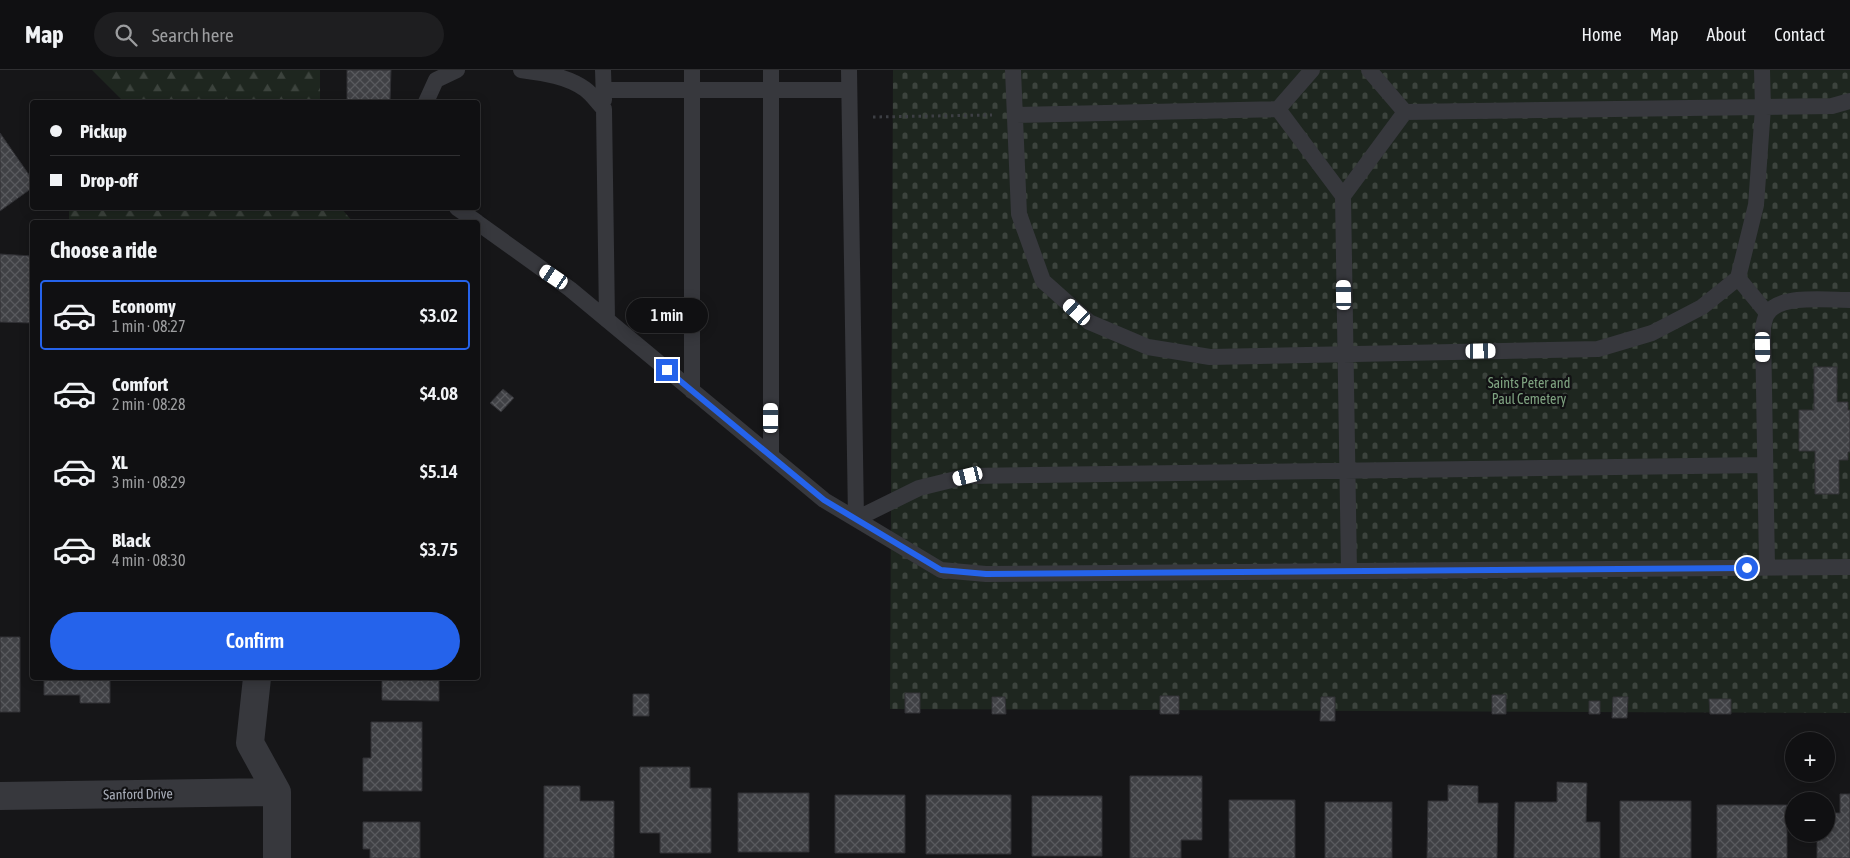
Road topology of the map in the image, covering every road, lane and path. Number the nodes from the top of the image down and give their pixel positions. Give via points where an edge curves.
1 (457, 70) edge
2 (521, 70) edge
3 (604, 70) edge
4 (692, 70) edge
5 (771, 70) edge
6 (849, 70) edge
7 (1013, 70) edge
8 (1312, 70) edge
9 (1369, 70) edge
10 (1762, 70) edge
11 (604, 90) junction
12 (692, 90) junction
13 (772, 90) junction
14 (849, 90) junction
15 (427, 100) edge
16 (1850, 101) edge
17 (1763, 108) junction
18 (604, 109) junction
19 (1278, 109) junction
20 (1404, 112) junction
21 (1015, 115) junction
22 (849, 117) junction
23 (1342, 196) junction
24 (460, 210) edge
25 (473, 220) edge
26 (480, 225) edge
27 (1738, 278) junction
28 (1850, 300) edge
29 (1767, 313) junction
30 (607, 320) junction
31 (1345, 354) junction
32 (692, 391) junction
33 (771, 456) junction
34 (1765, 465) junction
35 (1348, 471) junction
36 (856, 519) junction
37 (1850, 567) edge
38 (1767, 568) junction
39 (1349, 571) junction
40 (257, 680) edge
41 (277, 792) junction
42 (0, 796) edge
43 (277, 858) edge

1 - 15 lane via 436,80
2 - 18 lane via 570,81 586,90
3 - 11 lane
4 - 12 lane
5 - 13 lane
6 - 14 lane
7 - 21 lane
8 - 19 lane
9 - 20 lane
10 - 17 lane
11 - 12 lane
11 - 18 lane
12 - 13 lane
12 - 32 lane
13 - 14 lane
13 - 33 lane
14 - 22 lane
16 - 17 lane via 1832,106
17 - 20 lane
17 - 27 lane via 1756,205
18 - 30 lane
19 - 21 lane
19 - 23 lane
20 - 23 lane
21 - 22 path
21 - 31 lane via 1018,214 1043,281 1089,322 1148,347 1210,357
22 - 36 lane
23 - 31 lane
24 - 25 lane
26 - 30 lane via 570,289
27 - 29 lane
27 - 31 lane via 1702,307 1652,333 1598,349
28 - 29 lane via 1794,300 1778,304
29 - 34 lane via 1763,328
30 - 32 lane
31 - 35 lane
32 - 33 lane
33 - 36 lane via 824,500
34 - 35 lane
34 - 38 lane
35 - 36 lane via 968,476 919,488
35 - 39 lane
36 - 39 lane via 941,570 986,574
37 - 38 lane
38 - 39 lane
40 - 41 street via 250,743
41 - 42 street, Sanford Drive
41 - 43 street

